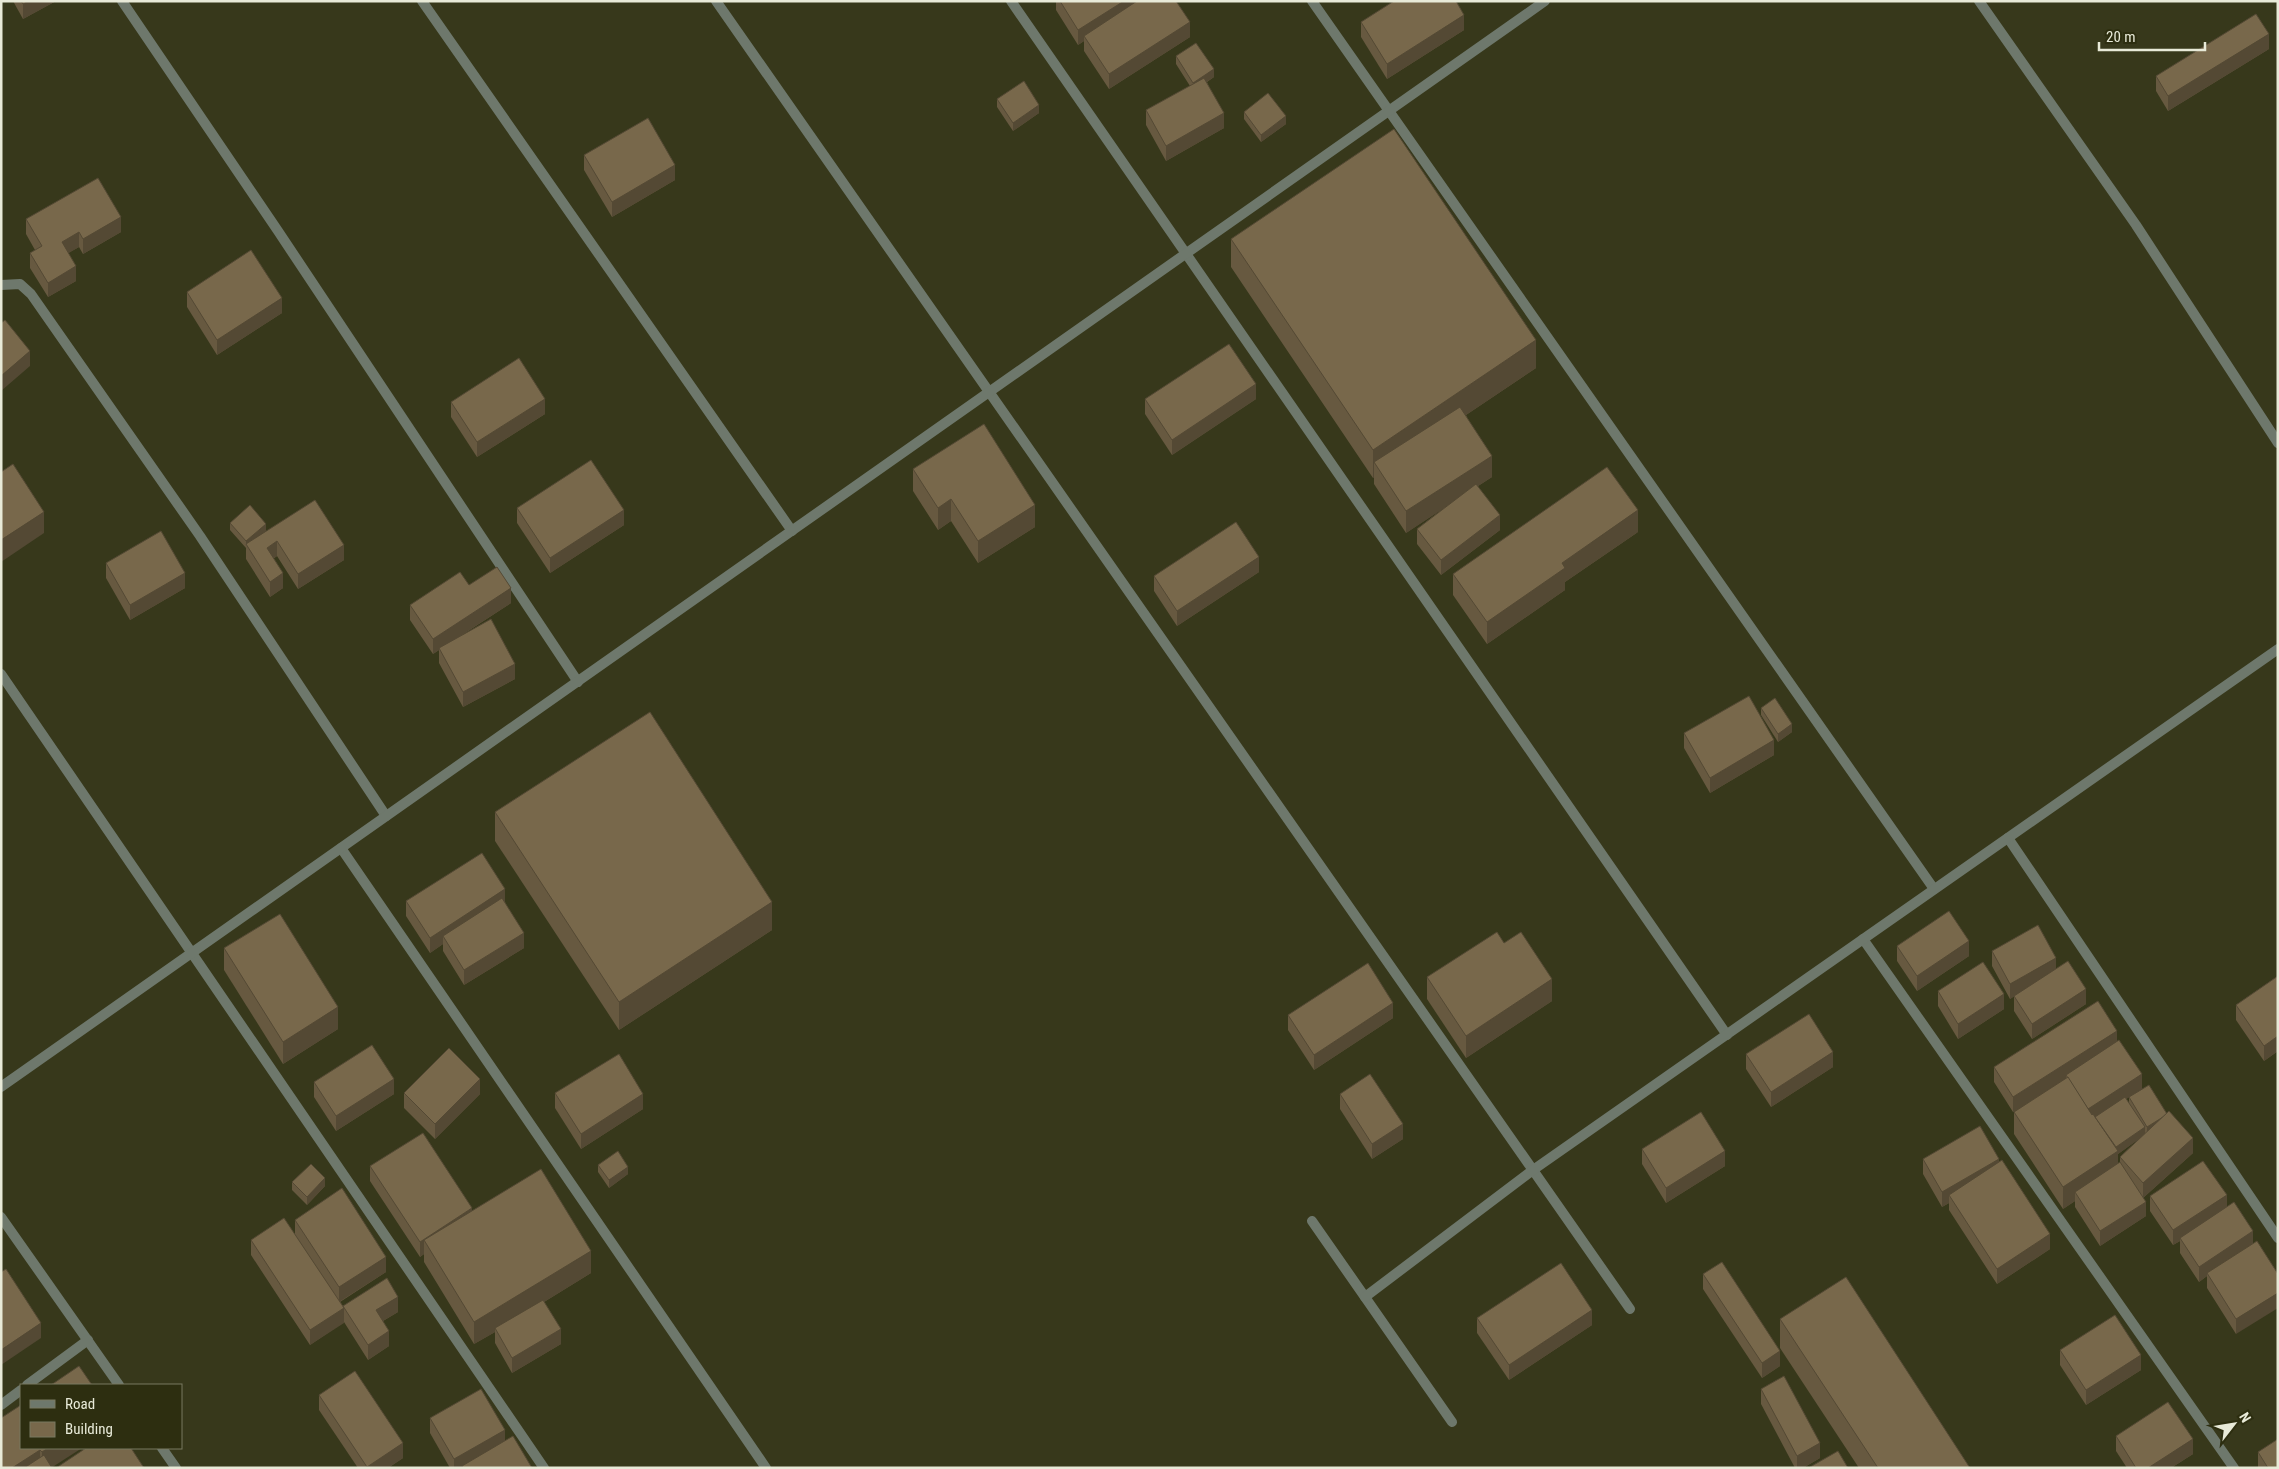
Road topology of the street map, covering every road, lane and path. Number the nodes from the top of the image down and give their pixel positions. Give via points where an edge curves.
1 (122, 1) edge
2 (422, 1) edge
3 (716, 1) edge
4 (1011, 1) edge
5 (1312, 1) edge
6 (1545, 1) edge
7 (1979, 1) edge
8 (1389, 110) junction
9 (1186, 254) junction
10 (1, 285) edge
11 (990, 392) junction
12 (2278, 444) edge
13 (792, 531) junction
14 (2278, 649) edge
15 (1, 674) edge
16 (578, 682) junction
17 (386, 816) junction
18 (2008, 838) junction
19 (341, 848) junction
20 (1934, 889) junction
21 (1863, 939) junction
22 (192, 953) junction
23 (1727, 1035) junction
24 (1, 1086) edge
25 (1533, 1170) junction
26 (1, 1218) edge
27 (1312, 1220) dead end
28 (2278, 1238) edge
29 (1365, 1297) junction
30 (1630, 1310) dead end
31 (88, 1340) junction
32 (28, 1384) edge
33 (118, 1384) edge
34 (20, 1391) edge
35 (1, 1405) edge
36 (1452, 1422) dead end
37 (163, 1449) edge
38 (176, 1468) edge
39 (544, 1468) edge
40 (766, 1468) edge
41 (2234, 1468) edge

1 - 16 street
2 - 13 street
3 - 11 street
4 - 9 street
5 - 8 street
6 - 8 street
7 - 12 street via 2136,225
8 - 9 street
8 - 20 street
9 - 11 street
9 - 23 street
10 - 17 street via 20,284 32,294 200,536
11 - 13 street
11 - 25 street
13 - 16 street
14 - 18 street
15 - 22 street
16 - 17 street
17 - 19 street
18 - 20 street
18 - 28 street
19 - 22 street
19 - 40 street
20 - 21 street
21 - 23 street
21 - 41 street
22 - 24 street
22 - 39 street
23 - 25 street
25 - 29 street
25 - 30 street
26 - 31 street
27 - 29 street
29 - 36 street
31 - 32 street
31 - 33 street
34 - 35 street
37 - 38 street

